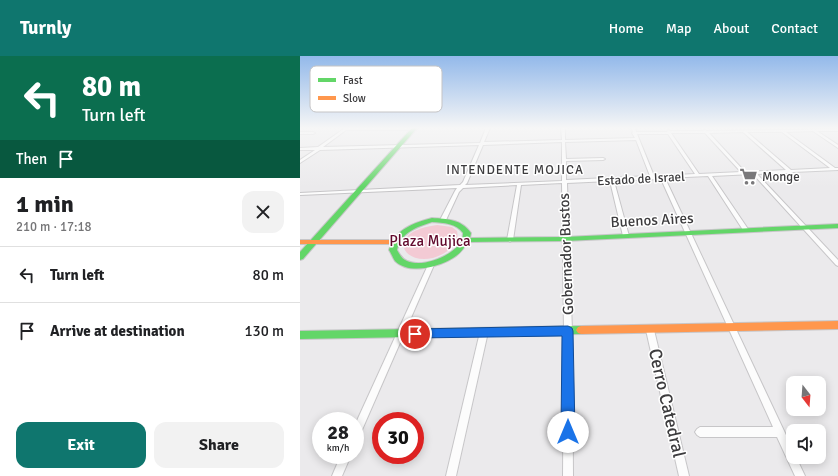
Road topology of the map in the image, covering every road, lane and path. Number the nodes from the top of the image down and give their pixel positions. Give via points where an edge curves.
1 (398, 148) junction
2 (409, 148) edge
3 (480, 148) edge
4 (564, 148) edge
5 (640, 148) edge
6 (679, 148) edge
7 (720, 148) edge
8 (763, 148) edge
9 (806, 148) edge
10 (300, 149) edge
11 (318, 149) junction
12 (603, 159) dead end
13 (564, 160) junction
14 (300, 162) edge
15 (836, 169) edge
16 (791, 172) junction
17 (744, 173) junction
18 (754, 173) junction
19 (709, 175) junction
20 (698, 176) junction
21 (662, 177) junction
22 (653, 178) junction
23 (612, 180) junction
24 (564, 182) junction
25 (519, 184) junction
26 (460, 187) junction
27 (357, 192) junction
28 (300, 194) edge
29 (443, 220) junction
30 (804, 226) junction
31 (838, 226) edge
32 (745, 230) junction
33 (688, 232) junction
34 (626, 236) junction
35 (565, 239) junction
36 (467, 240) junction
37 (510, 240) junction
38 (300, 242) edge
39 (314, 242) junction
40 (394, 242) junction
41 (300, 257) edge
42 (838, 264) edge
43 (431, 265) junction
44 (838, 325) edge
45 (730, 327) junction
46 (650, 330) junction
47 (568, 331) junction
48 (484, 332) junction
49 (401, 334) junction
50 (300, 335) edge
51 (364, 416) edge
52 (700, 432) dead end
53 (779, 432) junction
54 (342, 464) edge
55 (337, 476) edge
56 (451, 476) edge
57 (568, 476) edge
58 (684, 476) edge
59 (800, 476) edge

1 - 2 street
1 - 11 street
1 - 27 main road
3 - 26 street via 465,182
4 - 13 street, Gobernador Bustos
5 - 22 street
6 - 20 street
7 - 17 street
8 - 16 street
9 - 15 street
10 - 11 street
11 - 14 street
12 - 13 street
13 - 24 street, Gobernador Bustos
15 - 16 street, Estado de Israel
16 - 18 street, Estado de Israel
17 - 18 street, Estado de Israel
17 - 19 street, Estado de Israel
18 - 30 street
19 - 20 street, Estado de Israel
19 - 32 street
20 - 21 street, Estado de Israel
21 - 22 street, Estado de Israel
21 - 33 street
22 - 23 street, Estado de Israel
23 - 24 street, Estado de Israel
23 - 34 street
24 - 25 street, Estado de Israel
24 - 35 street, Gobernador Bustos
25 - 26 street, Estado de Israel
25 - 37 street
26 - 27 street, Estado de Israel
26 - 29 street
27 - 28 street, Estado de Israel
27 - 39 main road
29 - 36 main road via 452,221 465,228
29 - 40 main road via 432,220 415,226
30 - 31 main road, Buenos Aires
30 - 32 main road, Buenos Aires
30 - 42 street
32 - 33 main road, Buenos Aires
33 - 34 main road, Buenos Aires
33 - 45 street
34 - 35 main road, Buenos Aires
35 - 37 main road, Buenos Aires
35 - 47 street, Gobernador Bustos
36 - 37 main road, Buenos Aires
36 - 43 main road via 455,255
38 - 39 main road
39 - 40 main road
39 - 41 main road
40 - 43 main road via 393,254 402,263
43 - 49 street
44 - 45 main road
45 - 46 main road
45 - 53 street
46 - 47 main road
46 - 58 street, Cerro Catedral
47 - 48 main road
47 - 57 street, Gobernador Bustos
48 - 49 main road
48 - 56 street
49 - 50 main road
49 - 51 street
52 - 53 street
53 - 59 street
54 - 55 street

